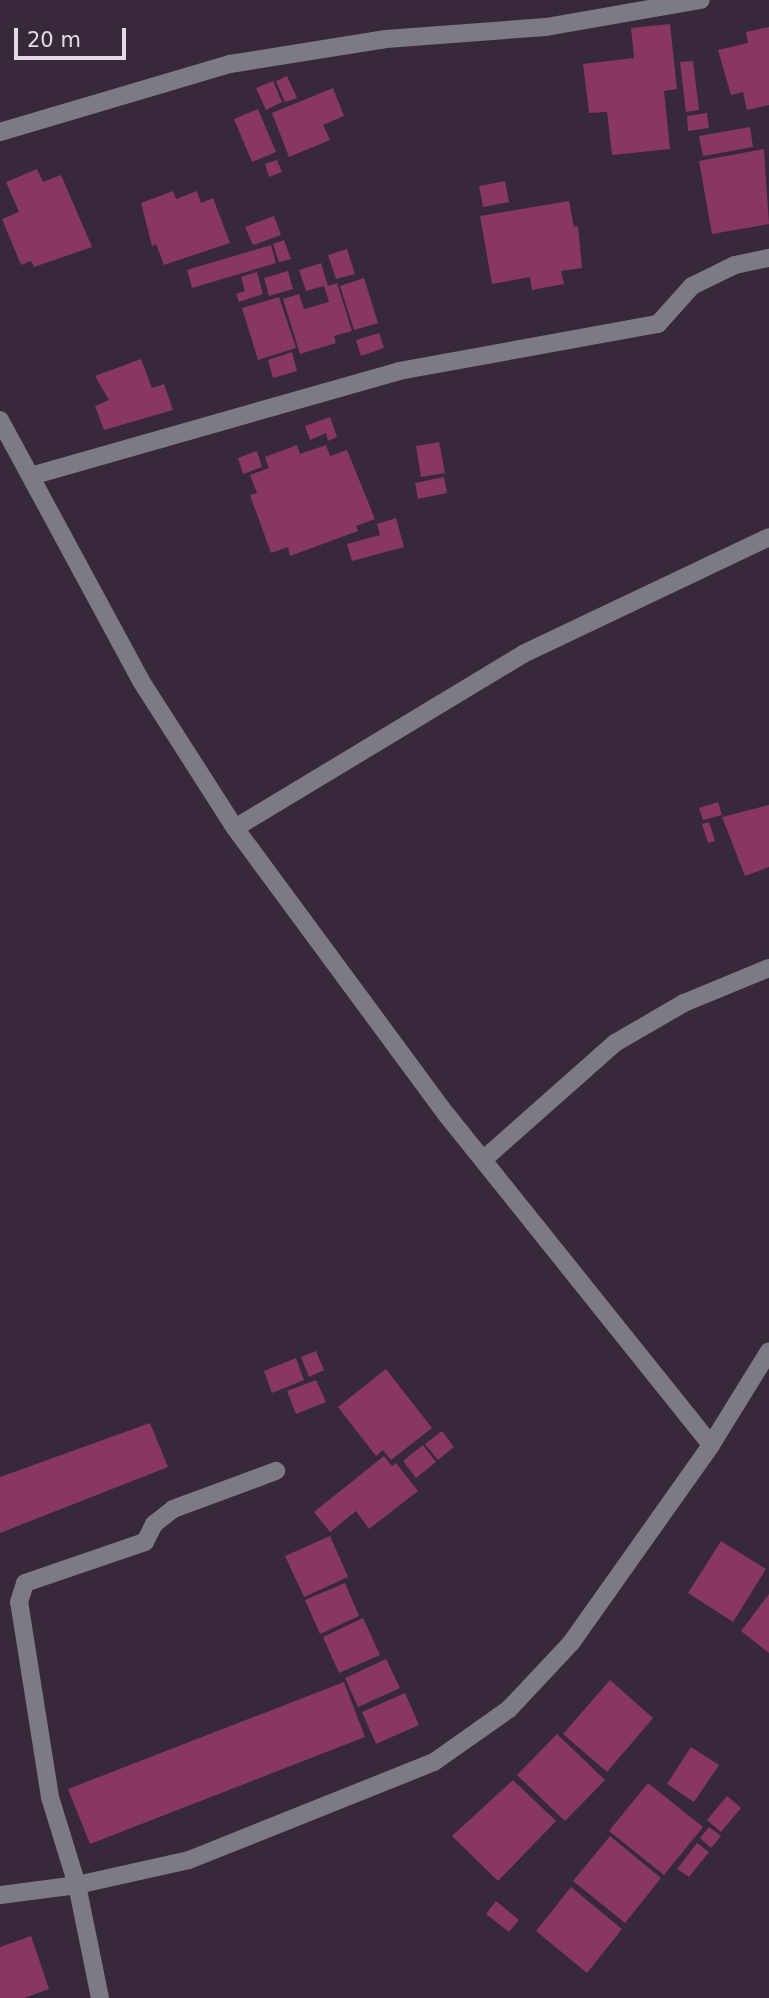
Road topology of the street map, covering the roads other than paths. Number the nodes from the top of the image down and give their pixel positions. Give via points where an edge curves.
1 (701, 0) edge
2 (0, 132) edge
3 (769, 258) edge
4 (0, 420) edge
5 (31, 476) junction
6 (769, 537) edge
7 (235, 828) junction
8 (769, 968) edge
9 (484, 1159) junction
10 (769, 1351) edge
11 (711, 1445) junction
12 (276, 1471) dead end
13 (77, 1885) junction
14 (0, 1895) edge
15 (100, 1998) edge

1 - 2 street via 546,27 399,38 230,64
3 - 5 street via 735,265 692,285 657,324 399,371
4 - 5 street
5 - 7 street via 141,681
6 - 7 street via 523,654
7 - 9 street
8 - 9 street via 684,1003 615,1043
9 - 11 street
10 - 11 street
11 - 13 street via 571,1643 509,1710 434,1762 189,1860
12 - 13 street via 173,1509 154,1524 145,1542 25,1583 19,1602 50,1797
13 - 14 street
13 - 15 street

